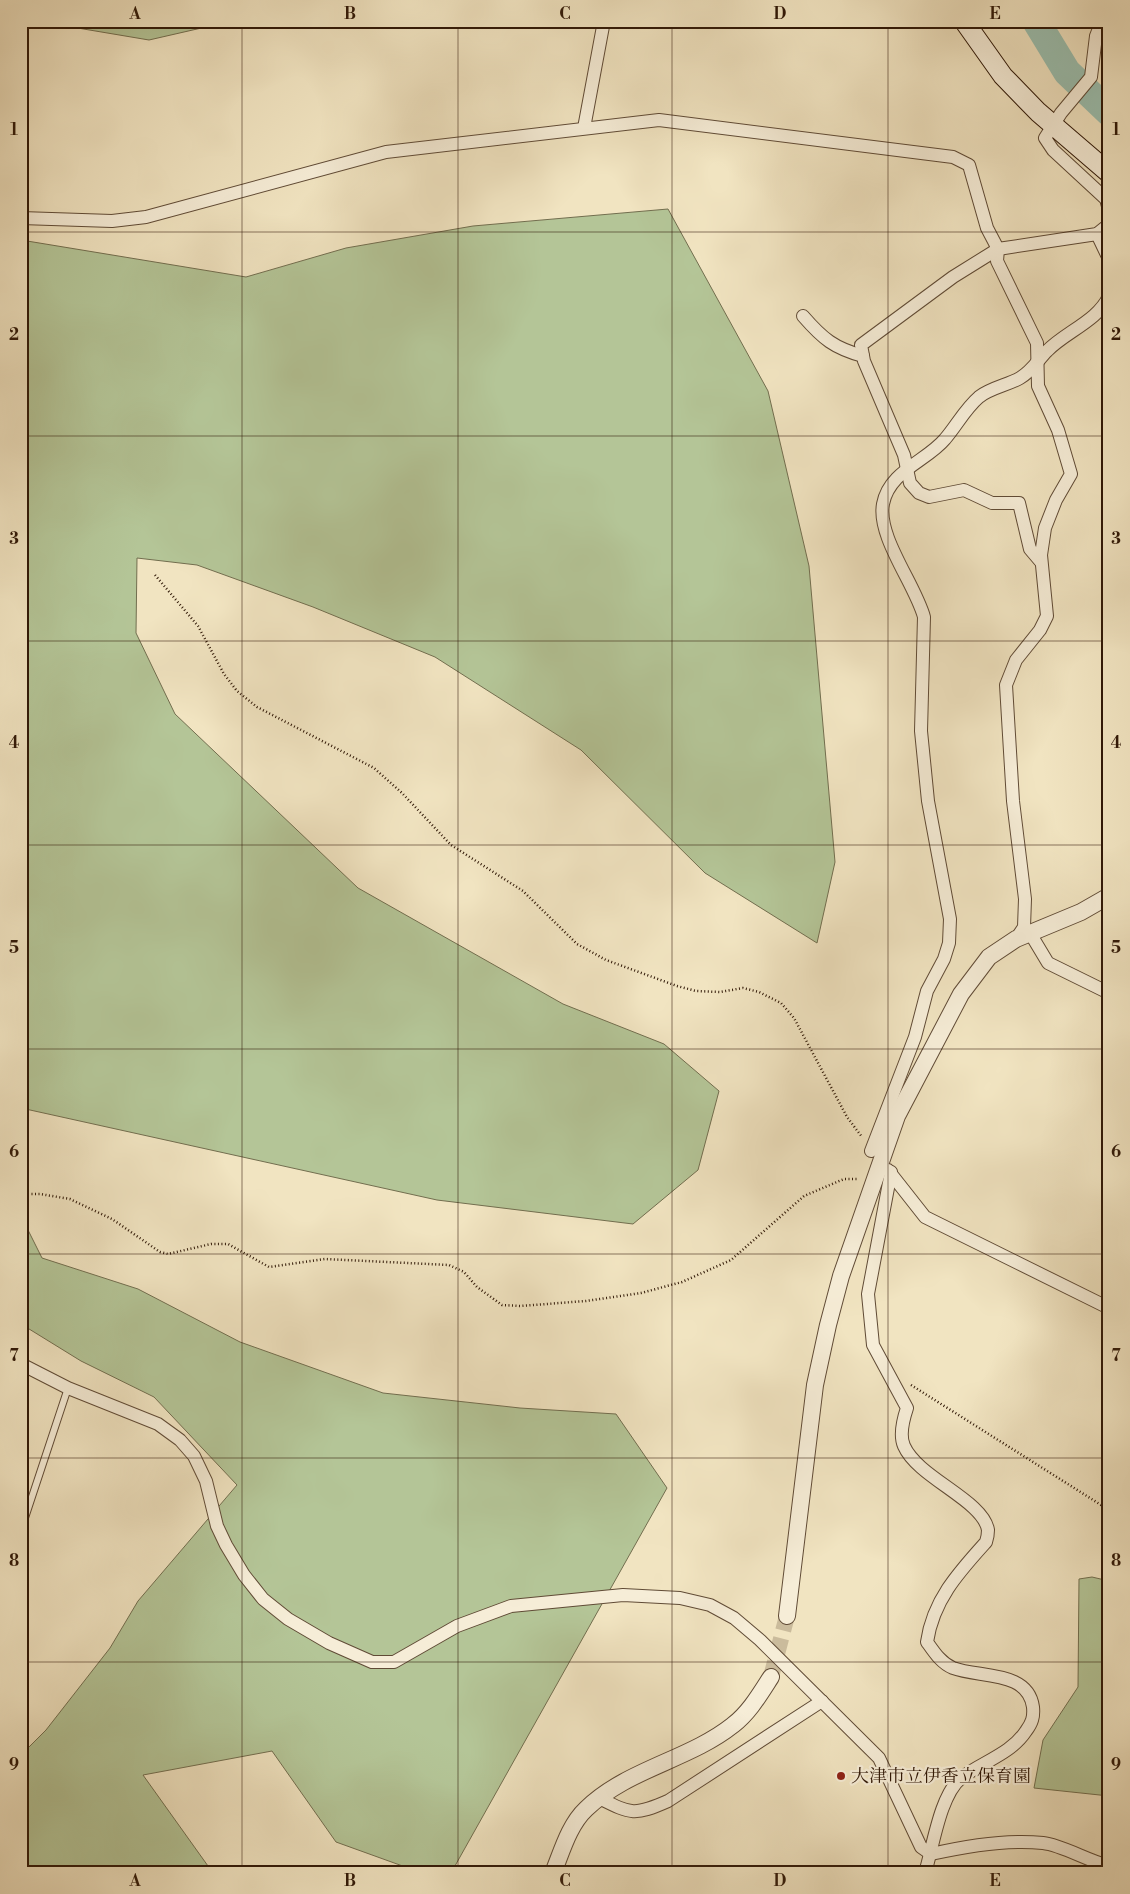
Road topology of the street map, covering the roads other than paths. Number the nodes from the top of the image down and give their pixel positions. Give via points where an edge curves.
1 (604, 21) edge
2 (964, 21) edge
3 (1102, 21) edge
4 (1056, 119) junction
5 (584, 128) junction
6 (1109, 173) edge
7 (1109, 210) edge
8 (21, 218) edge
9 (1108, 224) edge
10 (1097, 234) junction
11 (998, 249) junction
12 (1109, 258) edge
13 (1109, 296) edge
14 (803, 316) dead end
15 (863, 356) junction
16 (1037, 364) junction
17 (905, 470) junction
18 (1041, 562) junction
19 (1109, 896) edge
20 (1023, 936) junction
21 (1109, 992) edge
22 (881, 1162) junction
23 (1109, 1308) edge
24 (21, 1364) edge
25 (68, 1388) junction
26 (21, 1530) edge
27 (787, 1616) tunnel mouth
28 (771, 1677) tunnel mouth
29 (822, 1701) junction
30 (599, 1798) junction
31 (931, 1854) junction
32 (1109, 1866) edge
33 (553, 1873) edge
34 (925, 1873) edge

1 - 5 street
2 - 4 main road via 1003,76
3 - 4 street via 1096,36 1091,78
4 - 6 main road
4 - 7 street via 1045,138 1053,150 1106,199
5 - 8 street via 386,152 146,218 112,221
5 - 11 street via 659,120 953,157 969,165 987,228
9 - 10 street
10 - 11 street
10 - 12 street
11 - 15 street via 953,277 862,345
11 - 16 street via 997,261 1037,343
13 - 16 street via 1099,311 1046,351
14 - 15 street via 821,337 841,350
15 - 17 street via 904,454
16 - 17 street via 1022,377 980,396 944,440
16 - 18 street via 1038,386 1058,430 1071,474 1045,528
17 - 18 street via 910,484 929,497 964,490 992,502 1019,503 1030,549
17 - 22 street via 883,504 885,526 893,550 920,601 924,617 921,731 928,801 950,919 949,943 927,991
18 - 20 street via 1047,616 1016,660 1006,685 1013,801 1025,899
19 - 20 street via 1081,912
20 - 21 street via 1048,963
20 - 22 street via 989,957 961,994 897,1116
22 - 23 street via 925,1217
22 - 27 street via 840,1276 815,1385
22 - 31 street via 868,1294 873,1345 906,1408 901,1432 904,1446 922,1468 980,1514 988,1530 986,1542 940,1598 926,1642 942,1662 954,1668 1020,1684 1032,1701 1034,1712 1032,1723 1018,1741 954,1786 944,1806
24 - 25 street
25 - 26 lane
25 - 29 street via 158,1424 180,1440 194,1456 206,1481 217,1526 226,1545 253,1587 288,1619 351,1654 372,1662 394,1662 457,1626 511,1606 623,1595 680,1598 710,1605 734,1618
28 - 30 street via 734,1725
29 - 30 street via 668,1801 643,1812 626,1811
29 - 31 street via 879,1758 921,1847
30 - 33 street via 574,1824
31 - 32 street via 1016,1842 1044,1843
31 - 34 street

